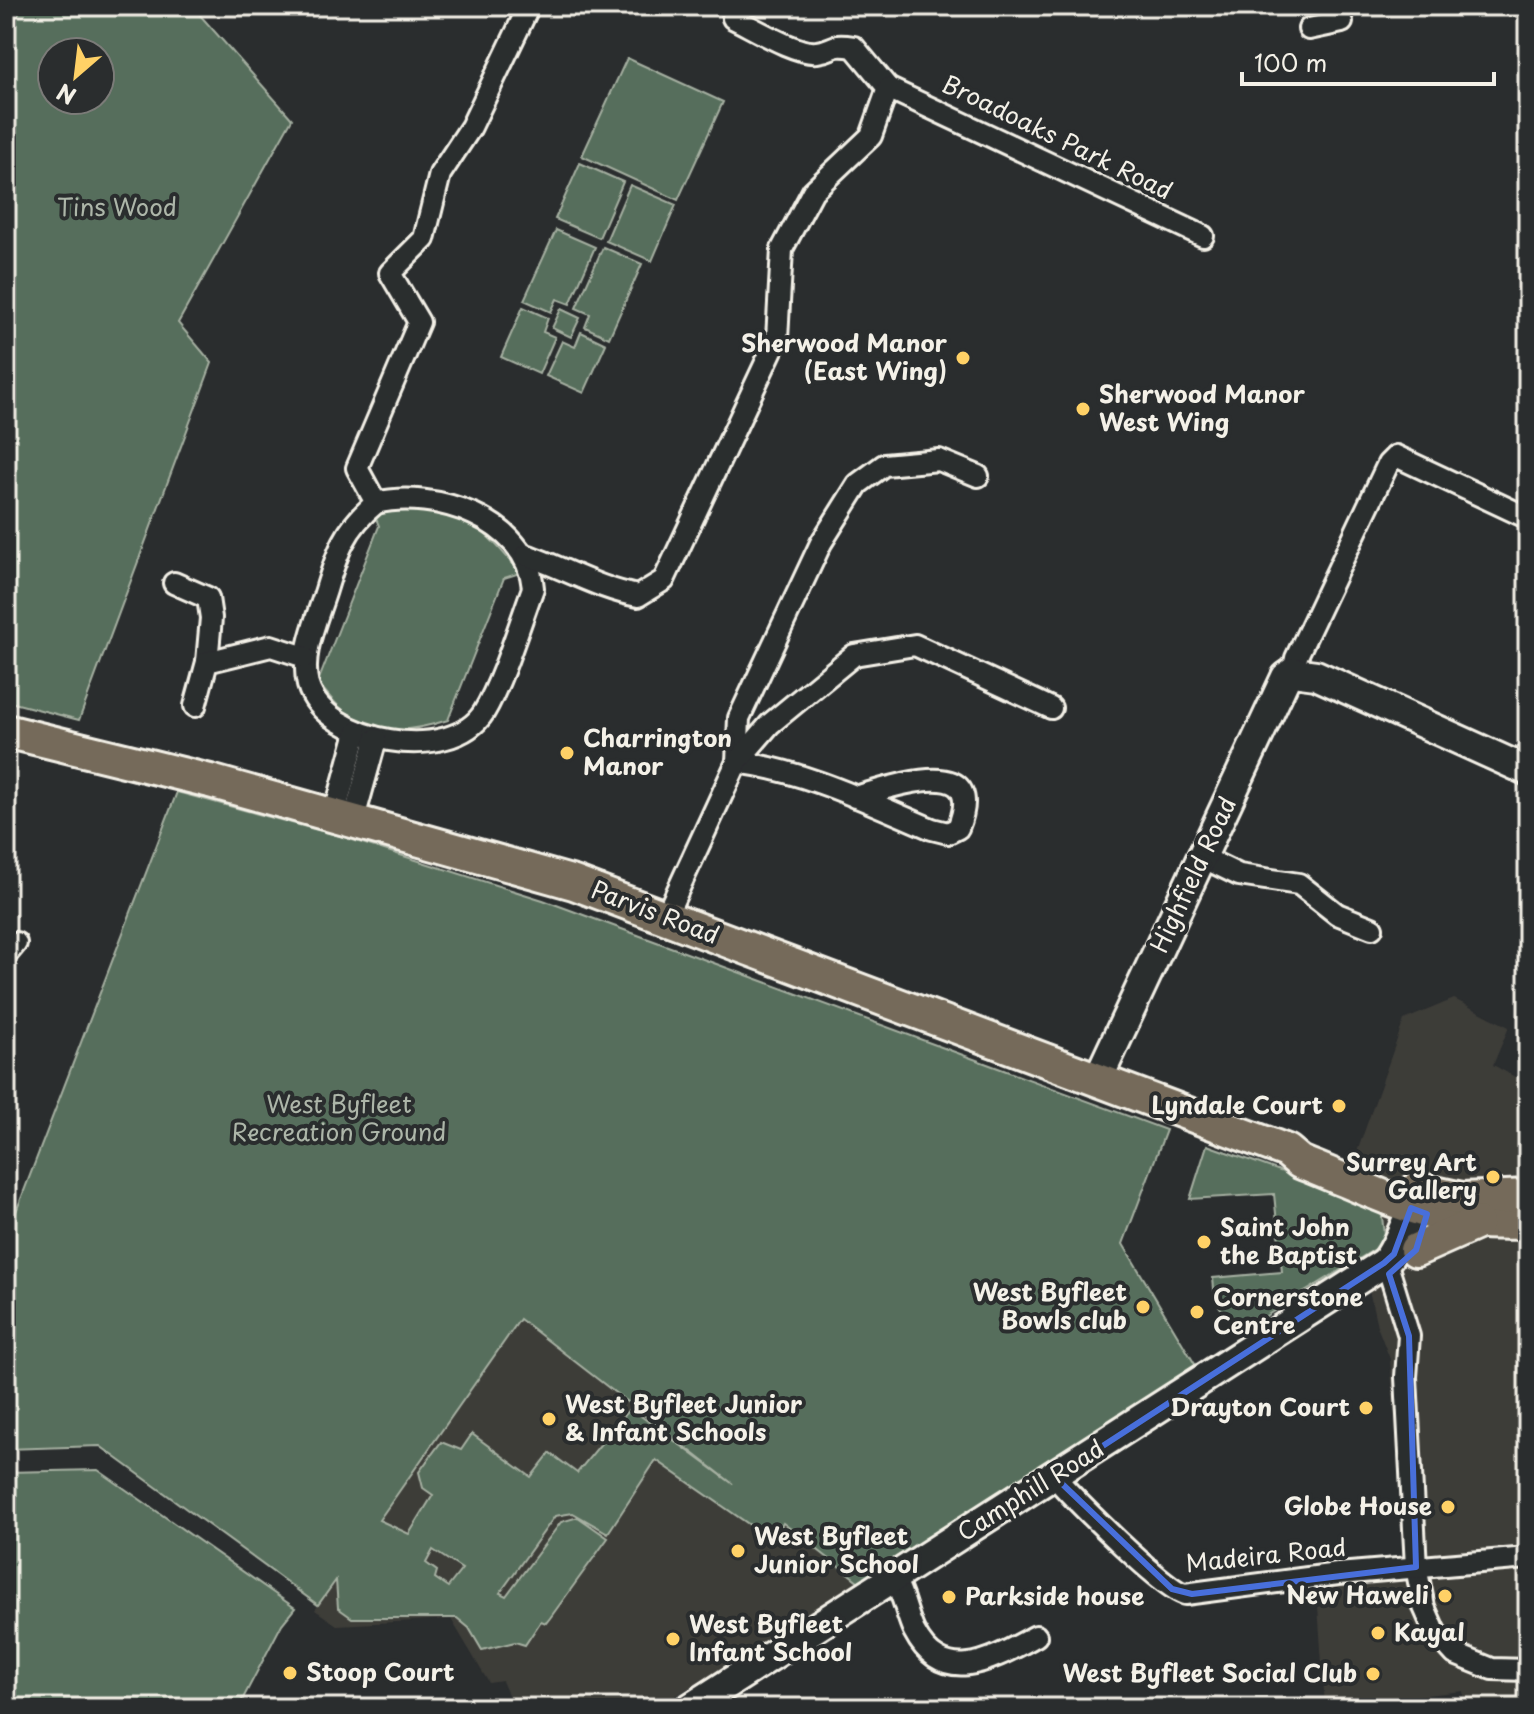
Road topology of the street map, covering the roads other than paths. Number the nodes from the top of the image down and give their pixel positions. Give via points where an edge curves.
1 (529, 6) edge
2 (733, 18) dead end
3 (888, 88) junction
4 (1203, 236) dead end
5 (978, 476) dead end
6 (376, 503) junction
7 (1528, 518) edge
8 (526, 555) junction
9 (174, 583) dead end
10 (305, 657) junction
11 (207, 662) junction
12 (1293, 672) junction
13 (195, 706) dead end
14 (1051, 708) dead end
15 (6, 731) edge
16 (366, 736) junction
17 (737, 762) junction
18 (1528, 771) edge
19 (855, 797) junction
20 (344, 819) junction
21 (1202, 857) junction
22 (666, 916) junction
23 (1372, 928) dead end
24 (1097, 1081) junction
25 (1528, 1196) edge
26 (1424, 1202) junction
27 (1528, 1222) edge
28 (1477, 1223) junction
29 (1416, 1250) junction
30 (1380, 1272) junction
31 (1055, 1477) junction
32 (1528, 1558) edge
33 (1416, 1567) junction
34 (894, 1579) junction
35 (1036, 1636) dead end
36 (1528, 1670) edge
37 (690, 1708) edge

1 - 6 street via 471,127 440,174 424,239 390,273 419,322 357,468
2 - 3 street, Broadoaks Park Road via 796,48 817,52 834,44 854,47
3 - 4 street, Broadoaks Park Road
3 - 8 street via 871,136 813,191 782,249 777,339 664,580 638,596 624,594
5 - 17 street via 939,460 884,465 858,484 821,543 739,718
6 - 8 street via 403,497 438,503 483,519
6 - 10 street via 353,521
7 - 12 street, Highfield Road via 1396,456
8 - 16 street via 533,588 483,714 460,733 427,743
9 - 11 street via 208,598
10 - 11 street via 271,646
10 - 16 street via 308,687 325,709
11 - 13 street
12 - 18 street via 1316,675
12 - 21 street, Highfield Road via 1286,677
14 - 17 street via 915,645 854,655 770,724
15 - 20 main road, Parvis Road
16 - 20 street
17 - 19 street via 779,768
17 - 22 street
19 - 19 street via 938,779 954,781 966,800 958,828 948,833
20 - 22 main road, Parvis Road via 574,883
21 - 23 street via 1239,875 1299,884 1337,914
21 - 24 street, Highfield Road
22 - 24 main road, Parvis Road
24 - 26 main road, Parvis Road via 1287,1151 1300,1162
25 - 26 main road
26 - 28 main road
26 - 29 street
26 - 30 street, Camphill Road
27 - 28 main road
28 - 29 main road
29 - 30 street, Camphill Road via 1408,1261
30 - 31 street, Camphill Road
30 - 33 street via 1409,1336 1406,1377
31 - 33 street, Madeira Road via 1178,1593
31 - 34 street, Camphill Road
32 - 33 street, Madeira Road
33 - 36 street via 1429,1620 1455,1654 1492,1669
34 - 35 street via 925,1650 943,1660 972,1665 1019,1653
34 - 37 street, Camphill Road

